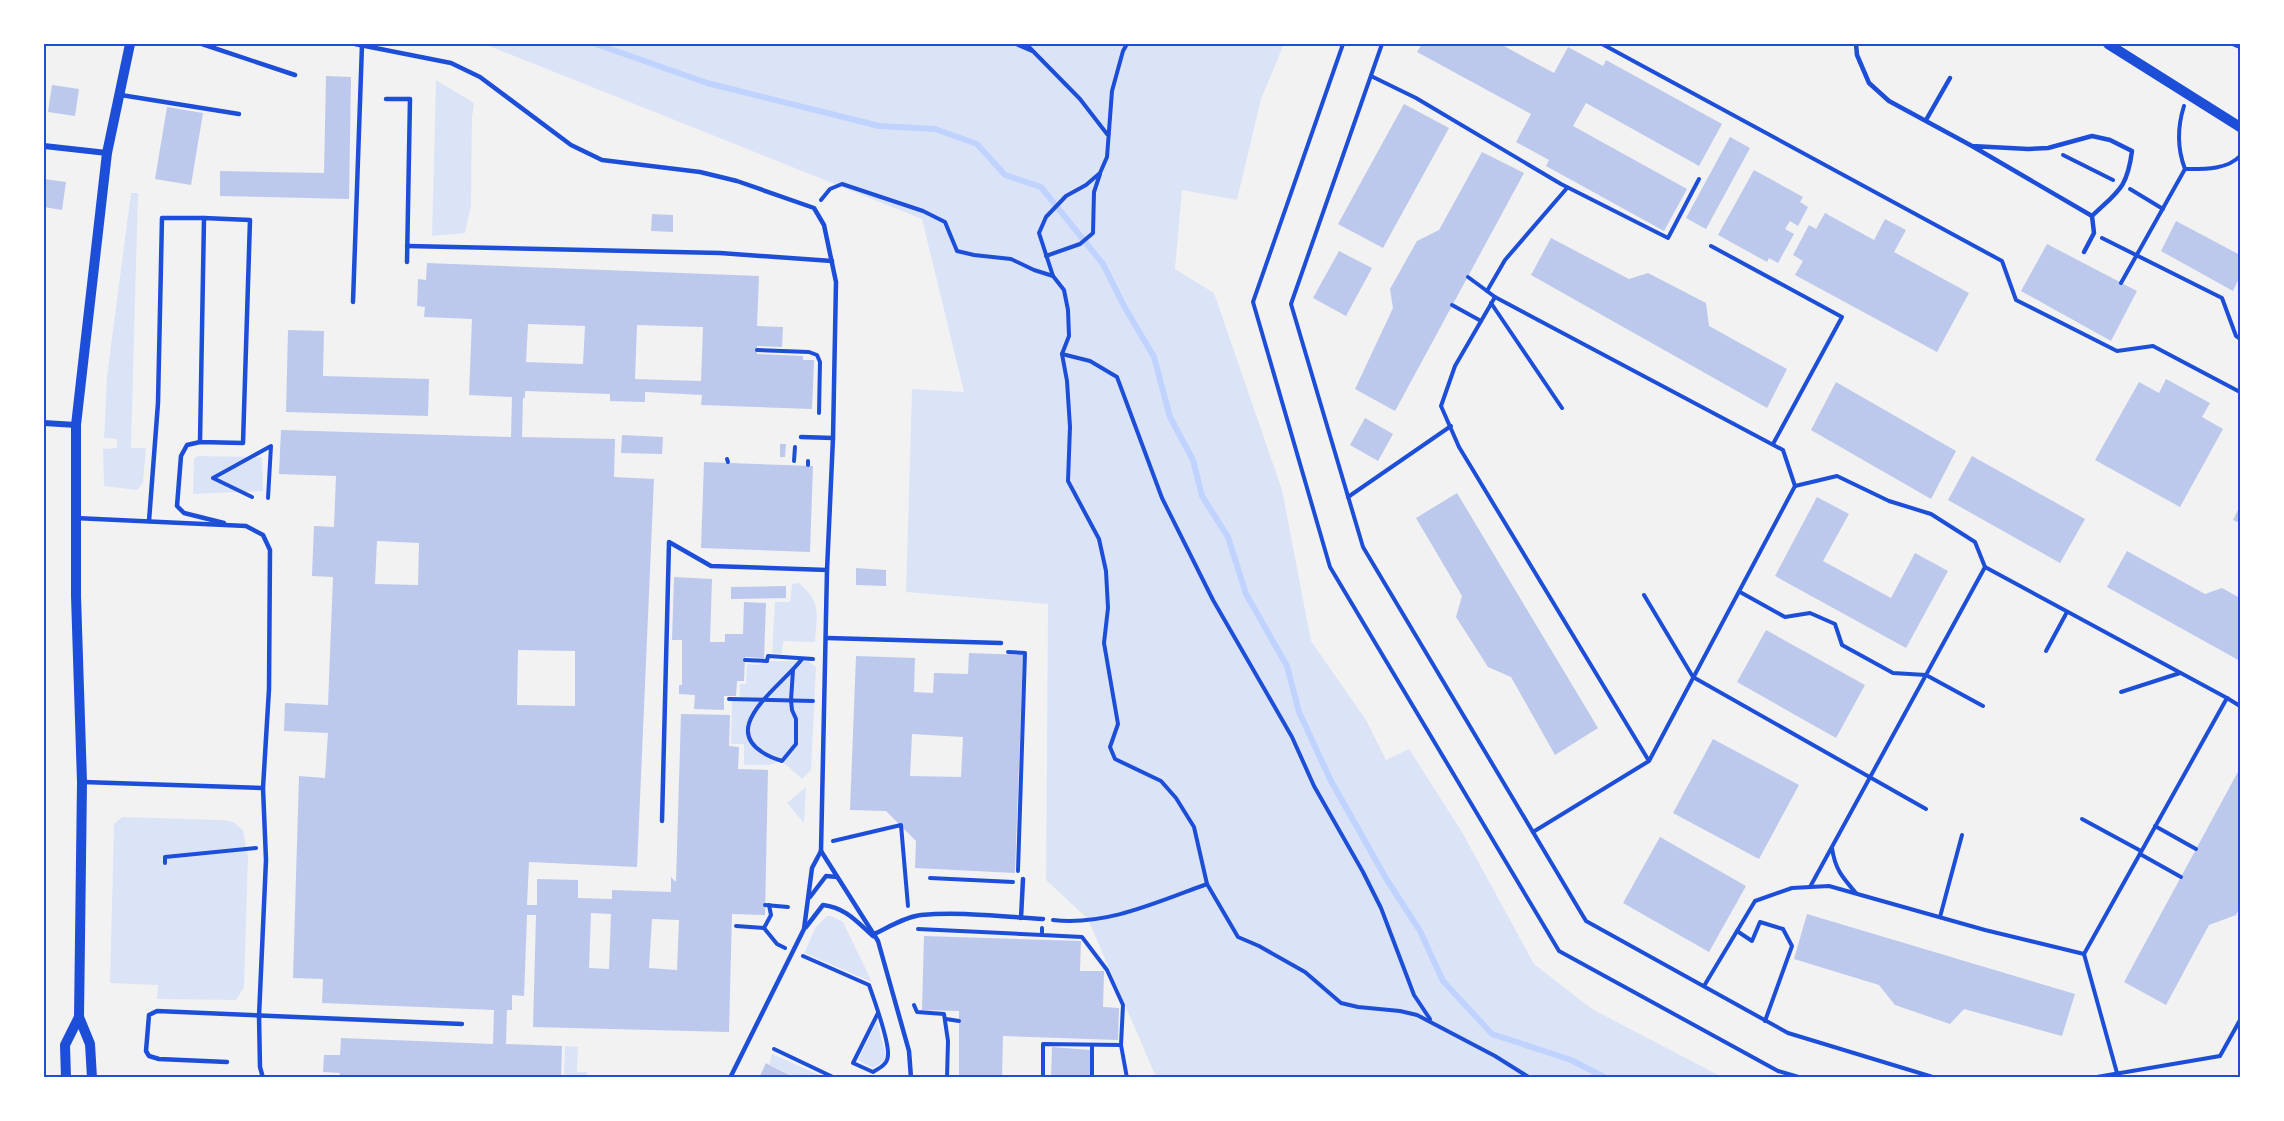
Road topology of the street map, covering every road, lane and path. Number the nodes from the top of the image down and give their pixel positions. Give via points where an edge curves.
1 (130, 44) edge
2 (202, 44) edge
3 (355, 44) edge
4 (933, 44) edge
5 (950, 44) edge
6 (1016, 44) edge
7 (1026, 44) edge
8 (1128, 44) edge
9 (1343, 44) edge
10 (1382, 44) edge
11 (1602, 44) edge
12 (1856, 44) edge
13 (2108, 44) edge
14 (2235, 44) edge
15 (362, 45) edge
16 (2241, 46) edge
17 (1038, 54) junction
18 (295, 75) dead end
19 (1371, 76) junction
20 (1950, 78) dead end
21 (118, 94) junction
22 (2188, 94) junction
23 (386, 99) dead end
24 (239, 114) dead end
25 (1926, 120) junction
26 (2241, 128) edge
27 (1108, 134) junction
28 (44, 146) edge
29 (1972, 146) junction
30 (2048, 148) junction
31 (107, 153) junction
32 (2241, 156) edge
33 (2185, 170) junction
34 (1100, 173) junction
35 (1700, 179) dead end
36 (2124, 185) junction
37 (1567, 188) junction
38 (814, 208) junction
39 (2163, 209) junction
40 (2092, 216) junction
41 (204, 218) junction
42 (2094, 233) junction
43 (407, 246) junction
44 (1711, 246) dead end
45 (2084, 252) dead end
46 (2138, 255) junction
47 (1046, 256) junction
48 (832, 261) junction
49 (407, 262) dead end
50 (1053, 276) junction
51 (1468, 277) dead end
52 (2121, 283) dead end
53 (1487, 291) junction
54 (1495, 297) junction
55 (353, 302) dead end
56 (1491, 303) junction
57 (1452, 305) dead end
58 (1481, 321) junction
59 (2241, 339) edge
60 (757, 350) dead end
61 (1062, 354) junction
62 (2241, 392) edge
63 (1562, 408) dead end
64 (819, 413) dead end
65 (44, 423) edge
66 (76, 426) junction
67 (1450, 426) junction
68 (801, 437) dead end
69 (833, 438) junction
70 (200, 442) junction
71 (795, 443) dead end
72 (1773, 444) junction
73 (794, 461) dead end
74 (1796, 486) junction
75 (252, 497) dead end
76 (1348, 497) junction
77 (268, 498) dead end
78 (75, 518) junction
79 (150, 521) junction
80 (226, 524) junction
81 (1985, 567) junction
82 (827, 570) junction
83 (1740, 592) junction
84 (1644, 595) dead end
85 (2067, 612) junction
86 (827, 638) junction
87 (1001, 643) dead end
88 (2046, 651) dead end
89 (1002, 652) dead end
90 (802, 659) junction
91 (813, 659) dead end
92 (745, 660) dead end
93 (794, 670) junction
94 (2181, 673) junction
95 (1926, 675) junction
96 (1693, 677) junction
97 (2121, 692) dead end
98 (2227, 698) junction
99 (729, 699) dead end
100 (762, 700) junction
101 (791, 700) junction
102 (813, 701) dead end
103 (1983, 706) dead end
104 (2241, 706) edge
105 (1649, 761) junction
106 (1870, 779) junction
107 (82, 782) junction
108 (263, 788) junction
109 (1926, 809) dead end
110 (2082, 819) dead end
111 (662, 821) dead end
112 (2155, 826) junction
113 (1533, 832) junction
114 (1962, 835) dead end
115 (830, 842) dead end
116 (265, 847) junction
117 (1832, 847) junction
118 (2196, 849) dead end
119 (821, 851) junction
120 (2140, 852) junction
121 (165, 863) dead end
122 (837, 877) junction
123 (2181, 877) dead end
124 (930, 878) dead end
125 (1023, 879) dead end
126 (1207, 884) junction
127 (1810, 887) junction
128 (1857, 894) junction
129 (808, 899) junction
130 (788, 907) dead end
131 (909, 909) dead end
132 (1940, 917) junction
133 (1021, 918) junction
134 (1043, 919) junction
135 (735, 926) dead end
136 (764, 928) junction
137 (804, 929) junction
138 (914, 929) dead end
139 (1737, 931) junction
140 (874, 934) junction
141 (1042, 935) junction
142 (878, 941) junction
143 (793, 952) junction
144 (2084, 954) junction
145 (1704, 987) junction
146 (914, 1005) dead end
147 (878, 1013) junction
148 (259, 1016) junction
149 (79, 1017) junction
150 (946, 1019) junction
151 (2241, 1020) edge
152 (959, 1021) dead end
153 (1432, 1021) junction
154 (1765, 1021) junction
155 (462, 1024) dead end
156 (1092, 1045) junction
157 (1121, 1046) junction
158 (774, 1049) dead end
159 (227, 1062) dead end
160 (2117, 1073) junction
161 (66, 1077) edge
162 (92, 1077) edge
163 (263, 1077) edge
164 (730, 1077) edge
165 (835, 1077) edge
166 (911, 1077) edge
167 (947, 1077) edge
168 (1043, 1077) edge
169 (1092, 1077) edge
170 (1127, 1077) edge
171 (1530, 1077) edge
172 (1802, 1077) edge
173 (1936, 1077) edge
174 (2091, 1077) edge

1 - 21 street
2 - 18 lane
3 - 15 lane
4 - 5 path
6 - 17 path
7 - 17 path
8 - 27 path via 1112,91
9 - 172 path via 1253,302 1329,567 1560,951 1778,1071
10 - 19 path
11 - 62 path via 2002,261 2016,300 2118,351 2153,346
12 - 25 lane via 1869,82 1889,101
13 - 22 street
14 - 16 street
15 - 38 lane via 451,63 480,77 571,145 602,160 736,181
15 - 55 lane
17 - 27 path
19 - 37 path via 1416,98
19 - 76 path via 1291,303
20 - 25 lane
21 - 24 lane
21 - 31 street
22 - 26 street
22 - 33 path via 2179,122 2179,152
23 - 43 lane via 410,99
25 - 29 lane
27 - 34 path via 1107,157
28 - 31 street
29 - 30 lane
29 - 40 lane
30 - 36 path
30 - 36 lane via 2092,136 2110,140 2132,152
31 - 66 street
32 - 33 path via 2209,169
33 - 39 path
34 - 47 path via 1066,196 1046,217 1039,233
34 - 47 path via 1094,192 1092,233 1080,243
35 - 37 path via 1668,238
36 - 39 path
36 - 40 lane
37 - 53 path via 1505,260
38 - 48 lane via 824,225
38 - 50 path via 830,189 842,184 945,222 957,251 1011,259
39 - 46 path
40 - 42 lane
41 - 70 lane
41 - 70 lane via 250,220 243,443
41 - 79 lane via 162,218 158,403
42 - 45 lane
42 - 46 path
43 - 48 lane via 720,254
43 - 49 lane
44 - 72 path via 1842,317
46 - 52 path
46 - 59 path via 2222,298 2236,336
47 - 50 path
48 - 69 lane via 836,282
50 - 61 path via 1064,290 1068,310 1069,336
51 - 53 path
53 - 54 path
54 - 56 path
54 - 72 path
56 - 58 path
56 - 63 path
57 - 58 path
58 - 67 path via 1455,366 1441,406
60 - 64 path via 817,355
61 - 126 path via 1070,427 1068,481 1099,539 1106,571 1108,608 1104,643 1118,724 1110,747 1115,759 1161,781 1176,798 1194,827
61 - 153 path via 1089,361 1116,377 1162,498 1213,600 1292,737 1314,786 1363,872 1414,995
65 - 66 street
66 - 78 street
67 - 76 path
67 - 105 path
68 - 69 lane
69 - 82 lane
70 - 80 lane via 183,448 177,506 184,513
71 - 73 path
72 - 74 path via 1784,450
74 - 81 path via 1837,476 1889,501 1931,514 1975,542
74 - 83 path
75 - 77 path via 213,478 271,446
76 - 113 path via 1364,548
78 - 79 lane
78 - 107 street
79 - 80 lane
80 - 108 lane via 258,532 270,550 269,689
81 - 85 path
81 - 95 path
82 - 86 lane
82 - 111 lane via 711,566 669,542
83 - 95 path via 1785,617 1810,613 1835,624 1842,645 1893,673
83 - 96 path
84 - 96 path
85 - 88 path
85 - 94 path
86 - 87 lane
86 - 119 lane
89 - 124 path via 1025,653 1018,882
90 - 91 path
90 - 92 path via 768,656 767,661
90 - 93 path
93 - 100 path
93 - 101 path
94 - 97 path
94 - 98 path
95 - 103 path
95 - 106 path
96 - 105 path
96 - 106 path
98 - 104 path
98 - 112 path
99 - 100 path
100 - 101 path
100 - 101 path via 747,732 760,750 782,761 796,744
101 - 102 path
105 - 113 path
106 - 109 path
106 - 117 path
107 - 108 lane
107 - 149 street
108 - 116 lane
110 - 120 path
112 - 118 path
112 - 120 path
113 - 145 path via 1586,921
114 - 132 path
115 - 131 path via 901,825
116 - 121 path via 165,856
116 - 148 lane
117 - 127 path
117 - 128 path via 1834,864
119 - 122 lane
119 - 129 lane via 812,868
120 - 123 path
120 - 144 path
122 - 129 lane via 826,876
122 - 140 lane
125 - 133 lane
126 - 134 path via 1130,913 1075,923
126 - 153 path via 1238,937 1305,972 1341,1003 1400,1011
127 - 128 path via 1829,886
127 - 139 path via 1792,888 1755,901
128 - 132 path
129 - 137 lane
130 - 136 path via 767,905 771,915
132 - 144 path
133 - 134 lane
133 - 140 lane via 920,915
134 - 141 path
135 - 136 path
136 - 143 path via 777,944
137 - 142 lane via 823,905 838,907
137 - 143 lane
138 - 141 path
139 - 145 path
139 - 154 path via 1752,940 1760,922 1783,929 1792,946
140 - 142 lane
141 - 157 path via 1082,937 1107,970 1123,1005
142 - 166 lane via 909,1051
143 - 147 path via 869,985
143 - 164 lane
144 - 160 path
145 - 154 path
146 - 150 path via 917,1012 944,1014
147 - 147 path via 853,1064 873,1072 884,1065 888,1054
148 - 155 lane
148 - 159 lane via 156,1011 149,1015 149,1056
148 - 163 lane
149 - 161 street via 65,1045
149 - 162 street via 90,1044
150 - 152 path
150 - 167 path
151 - 160 path via 2220,1056
153 - 171 path
154 - 173 path via 1788,1033
156 - 157 path
156 - 168 path via 1043,1044
156 - 169 path
157 - 170 path
158 - 165 path
160 - 174 path

